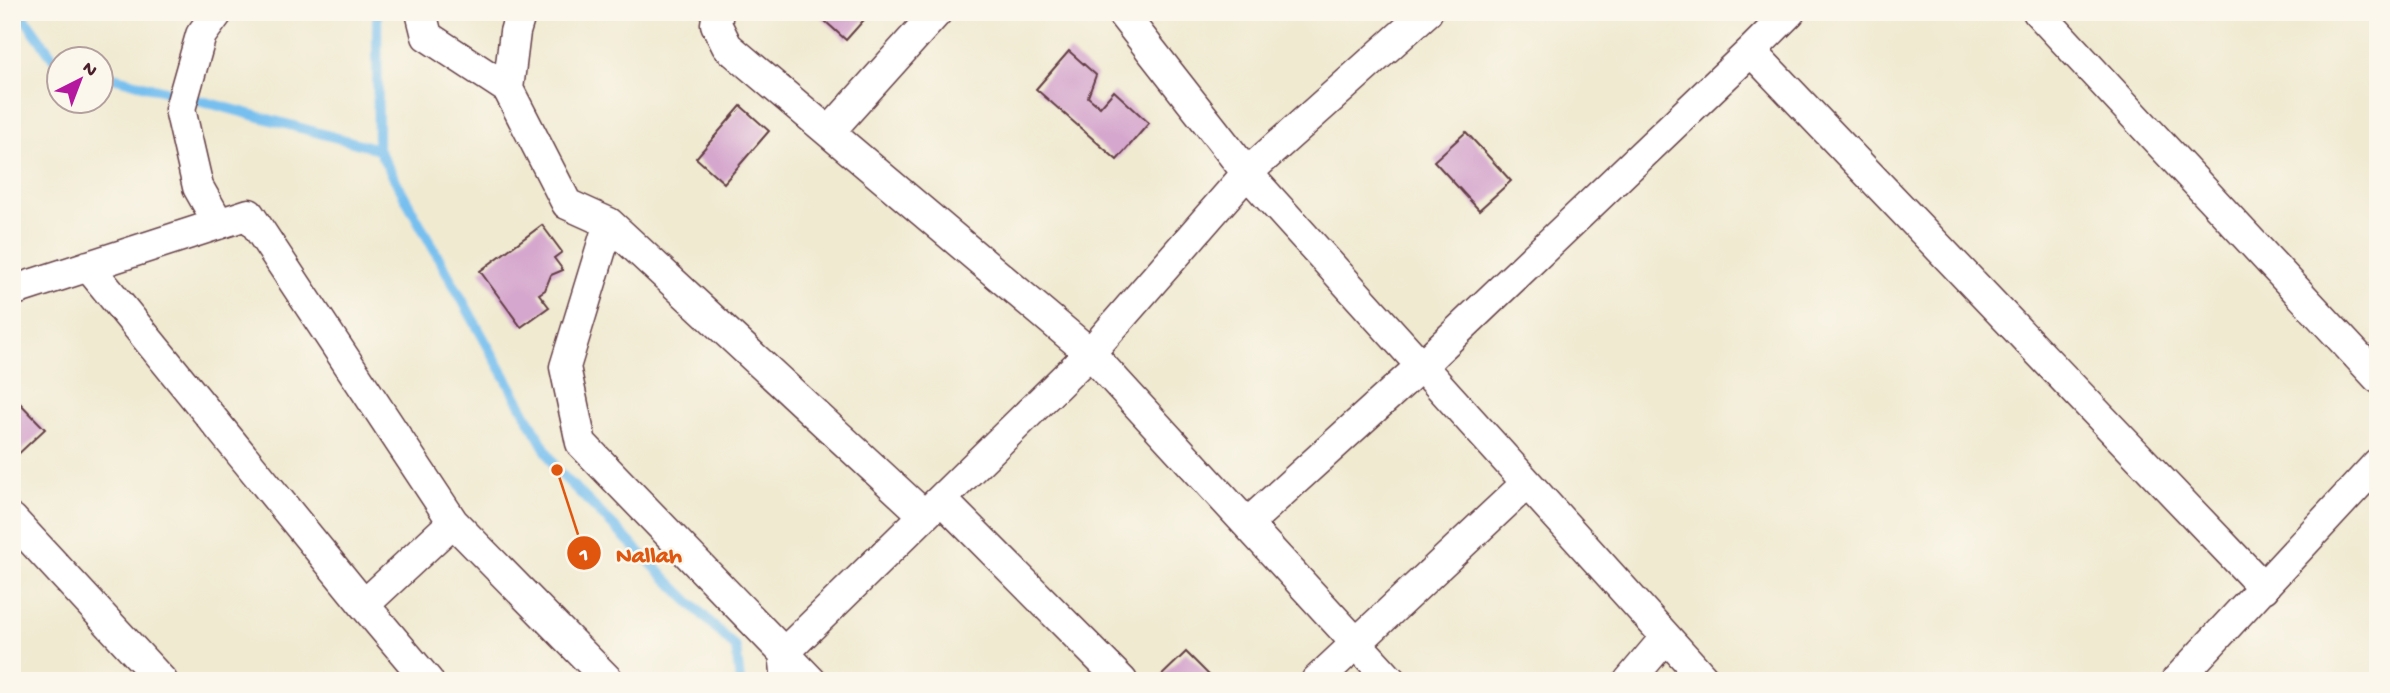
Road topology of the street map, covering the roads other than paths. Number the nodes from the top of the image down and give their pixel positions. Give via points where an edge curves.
1 (218, 12) edge
2 (421, 12) edge
3 (521, 12) edge
4 (718, 12) edge
5 (937, 12) edge
6 (1121, 12) edge
7 (1427, 12) edge
8 (1790, 12) edge
9 (2038, 12) edge
10 (1751, 51) junction
11 (508, 89) junction
12 (829, 132) junction
13 (1247, 173) junction
14 (609, 223) junction
15 (219, 224) junction
16 (88, 266) junction
17 (12, 291) edge
18 (1090, 353) junction
19 (1421, 366) junction
20 (2378, 378) edge
21 (2378, 463) edge
22 (1527, 483) junction
23 (933, 508) junction
24 (12, 519) edge
25 (453, 522) junction
26 (1247, 524) junction
27 (2264, 587) junction
28 (364, 605) junction
29 (1666, 637) junction
30 (1355, 642) junction
31 (785, 667) edge
32 (162, 681) edge
33 (428, 681) edge
34 (609, 681) edge
35 (811, 681) edge
36 (1122, 681) edge
37 (1316, 681) edge
38 (1391, 681) edge
39 (1629, 681) edge
40 (1706, 681) edge
41 (2176, 681) edge

1 - 15 street via 201,36 180,108 198,187
2 - 11 street via 427,36
3 - 11 street
4 - 12 street via 716,24 727,46
5 - 12 street
6 - 13 street
7 - 13 street
8 - 10 street
9 - 20 street
10 - 19 street
10 - 27 street
11 - 14 street via 566,204
12 - 18 street
13 - 18 street
13 - 19 street
14 - 23 street
14 - 31 street via 565,367 581,443
15 - 16 street
15 - 25 street via 249,214
16 - 17 street
16 - 28 street
18 - 23 street
18 - 26 street
19 - 22 street
19 - 26 street
21 - 27 street
22 - 29 street
22 - 30 street
23 - 31 street
23 - 36 street
24 - 32 street
25 - 28 street
25 - 34 street
26 - 30 street
27 - 41 street
28 - 33 street
29 - 39 street
29 - 40 street
30 - 37 street
30 - 38 street
31 - 35 street

